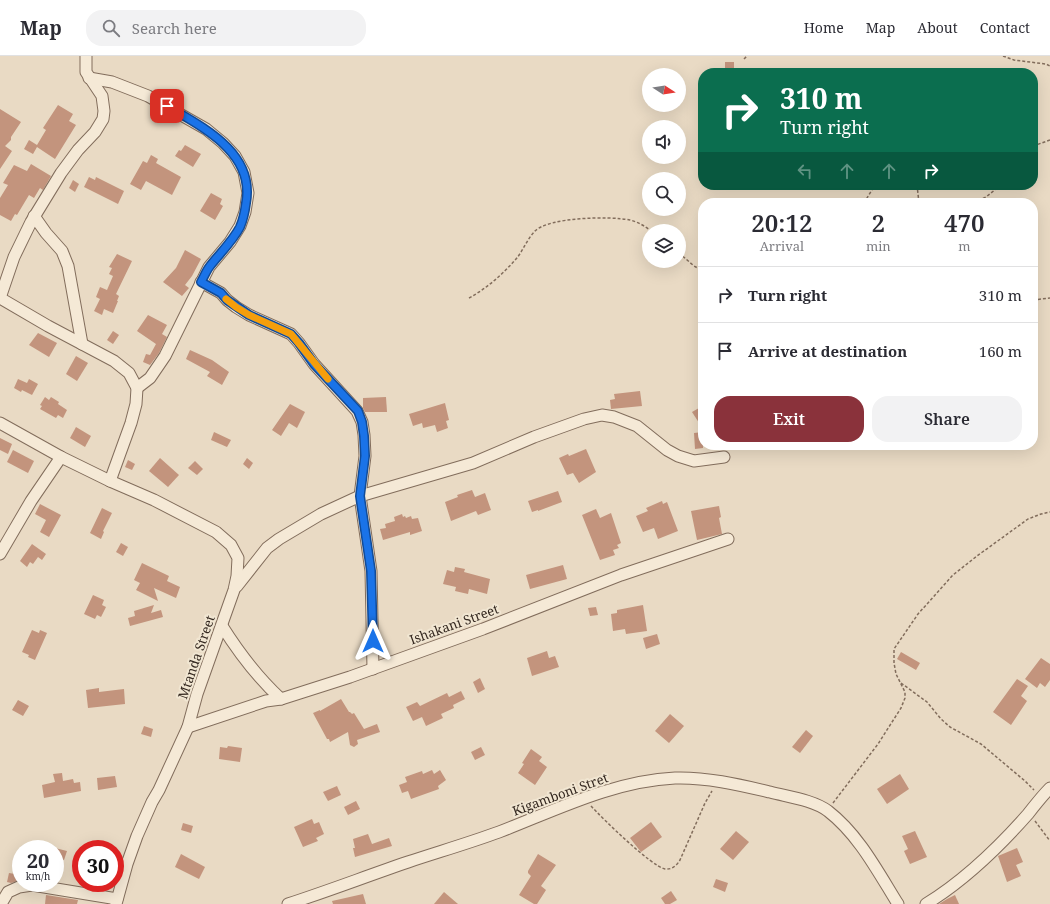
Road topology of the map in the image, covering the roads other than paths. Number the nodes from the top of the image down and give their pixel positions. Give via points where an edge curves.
1 (86, 56) edge
2 (89, 78) junction
3 (34, 216) junction
4 (201, 282) junction
5 (0, 298) edge
6 (82, 344) junction
7 (137, 388) junction
8 (0, 423) edge
9 (61, 457) junction
10 (724, 457) dead end
11 (110, 482) junction
12 (360, 496) junction
13 (728, 540) dead end
14 (0, 554) edge
15 (234, 590) junction
16 (222, 626) junction
17 (373, 669) junction
18 (280, 699) junction
19 (188, 727) junction
20 (1050, 788) edge
21 (116, 902) edge
22 (1, 904) edge
23 (288, 904) edge
24 (898, 904) edge
25 (926, 904) edge

1 - 2 street via 86,72
2 - 3 street via 102,96 103,119 61,173
2 - 4 street via 112,82 167,106 206,129 223,143 238,161 244,172 248,193 245,212 230,242 209,267
3 - 5 street via 16,252
3 - 6 street via 66,258
4 - 7 street via 165,356 150,378
4 - 12 street via 221,293 231,304 249,315 291,334 314,364 358,411 362,422 365,456
5 - 6 street
6 - 7 street via 114,361 129,373
7 - 11 street via 131,423
8 - 9 street, Mtanda Street
9 - 11 street, Mtanda Street
9 - 14 street via 30,501
10 - 12 street via 694,461 678,456 637,426 614,417 602,416 562,427 473,463
11 - 15 street, Mtanda Street via 154,500 216,532 231,545 238,558
12 - 15 street via 321,514 279,539 251,566
12 - 17 street via 371,571
13 - 17 street, Ishakani Street via 621,575
15 - 16 street, Mtanda Street
16 - 18 street via 235,648
16 - 19 street, Mtanda Street
17 - 18 street, Ishakani Street
18 - 19 street, Ishakani Street via 266,701
19 - 21 street, Mtanda Street via 138,836
20 - 25 street via 985,859
21 - 22 street via 32,885 8,892
23 - 24 street, Kigamboni Stret via 478,839 584,798 627,786 674,778 718,781 810,802 827,810 848,830 867,854

